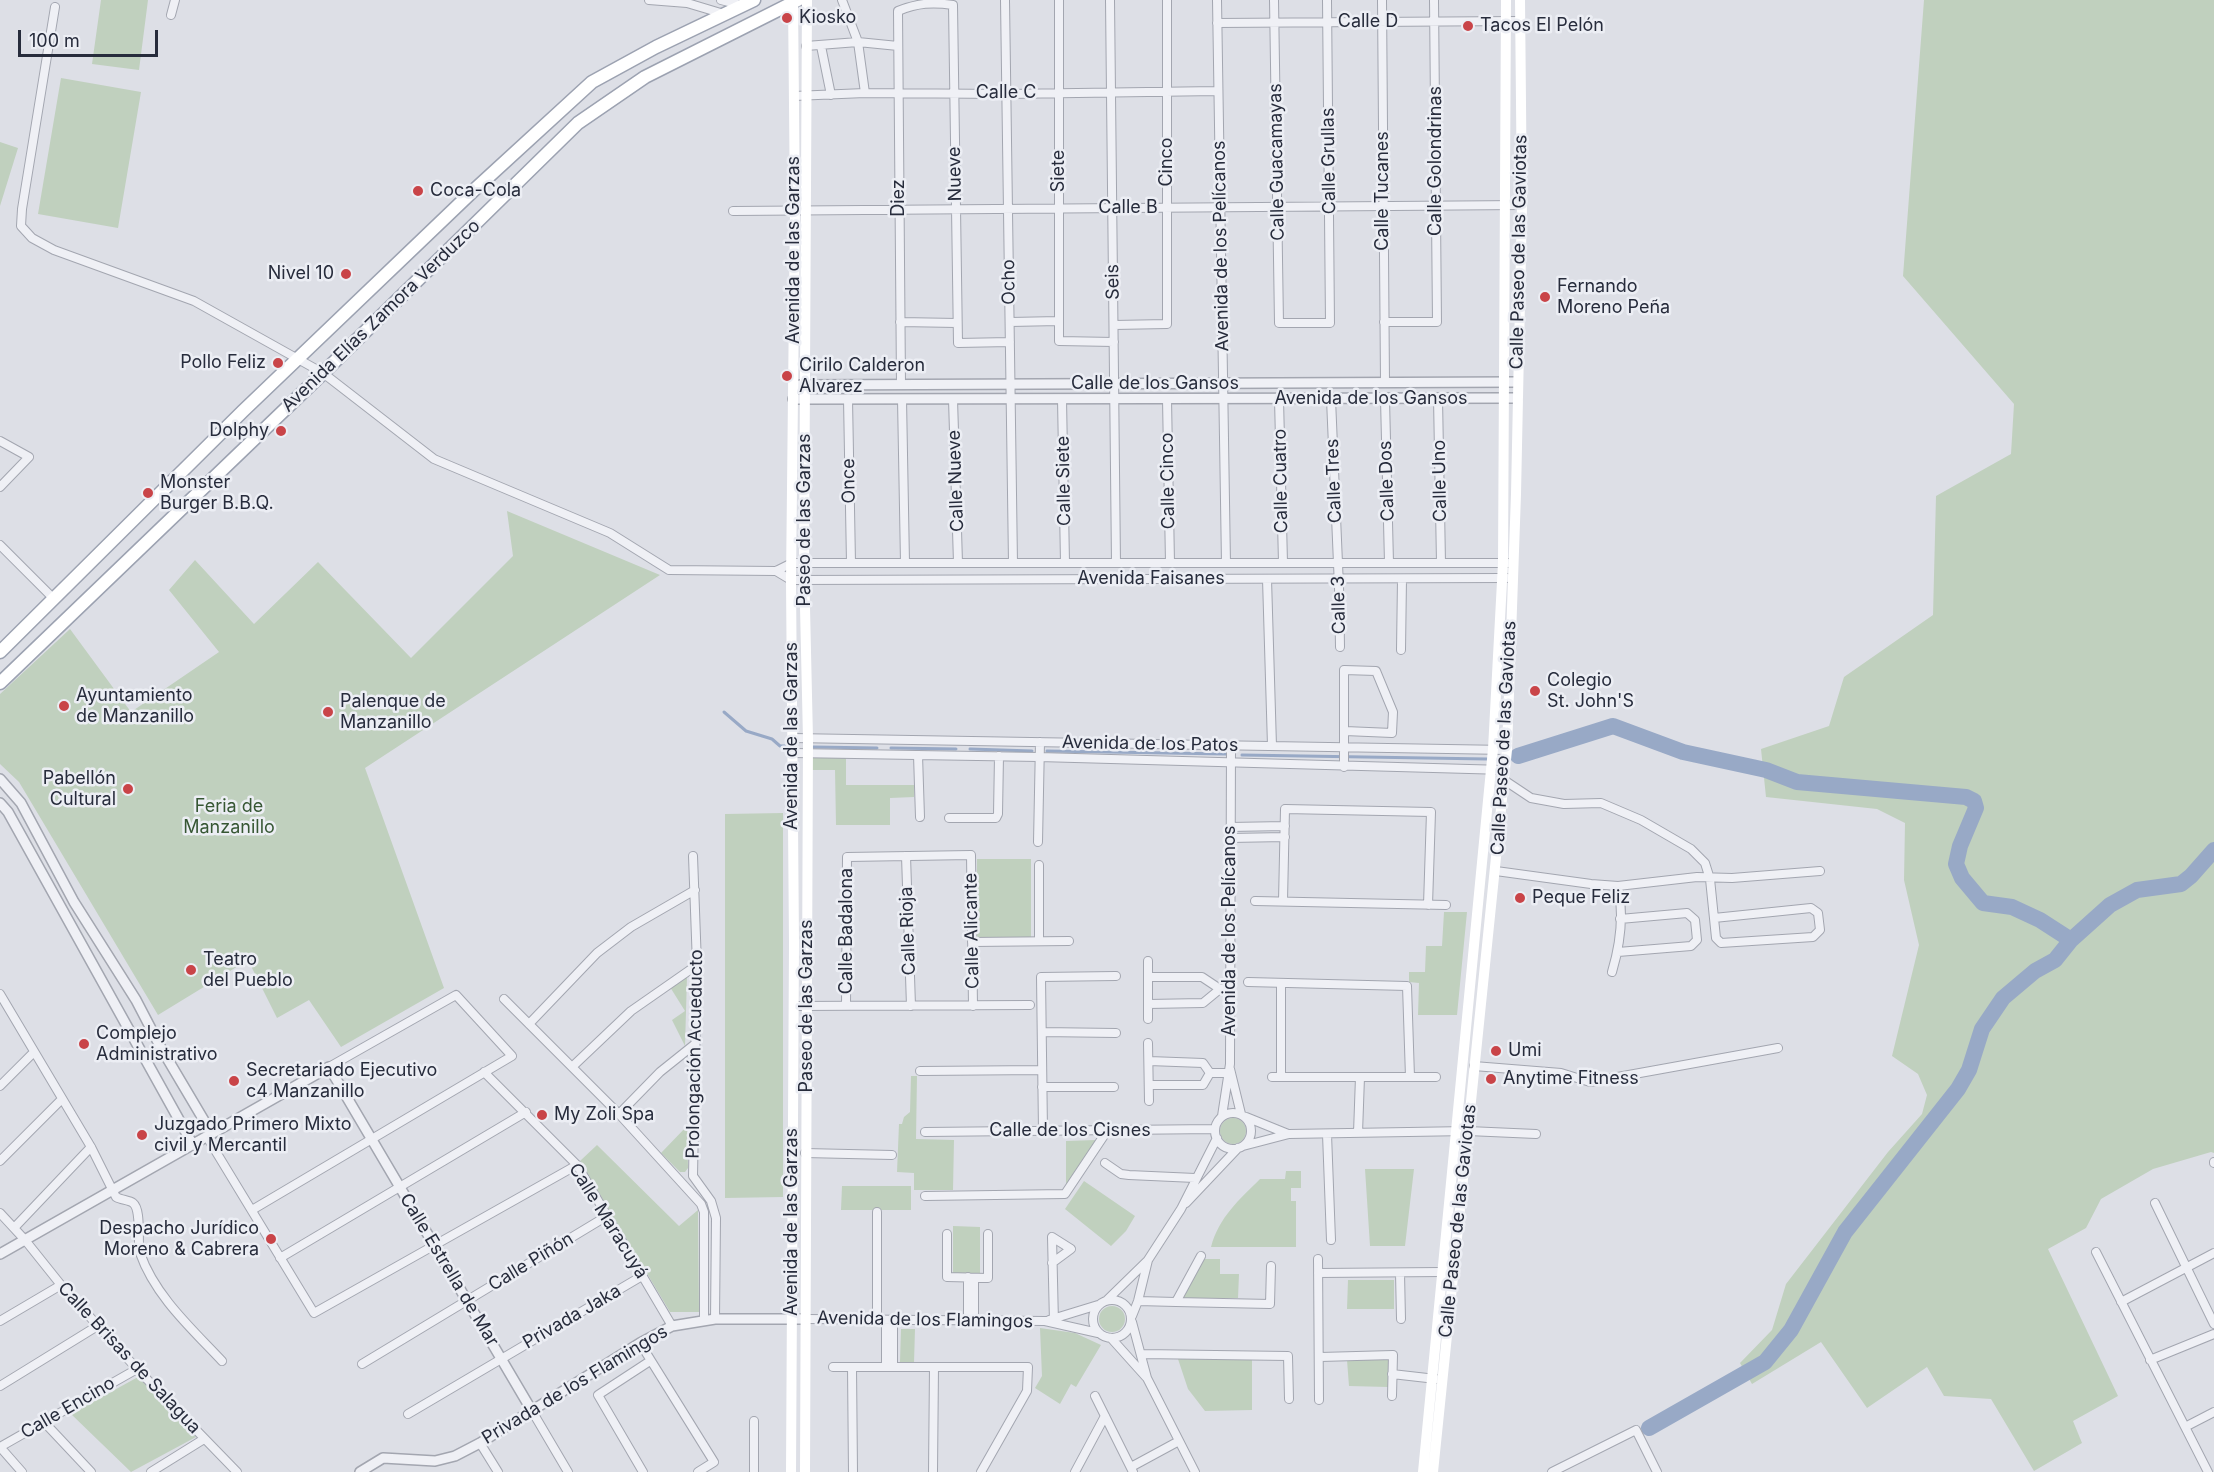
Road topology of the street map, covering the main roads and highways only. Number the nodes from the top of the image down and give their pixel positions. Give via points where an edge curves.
1 (807, 0) edge
2 (1506, 0) edge
3 (1520, 0) edge
4 (795, 1) edge
5 (749, 3) edge
6 (1507, 563) junction
7 (1507, 578) junction
8 (0, 652) edge
9 (0, 683) edge
10 (1437, 1380) junction
11 (791, 1472) edge
12 (805, 1472) edge
13 (1423, 1472) edge
14 (1433, 1472) edge

1 - 12 main road, Paseo de las Garzas
2 - 6 main road, Calle Paseo de las Gaviotas via 1503,398
3 - 6 main road, Calle Paseo de las Gaviotas via 1522,205 1516,494
4 - 9 main road, Avenida Elías Zamora Verduzco via 645,77 578,123
4 - 11 main road, Avenida de las Garzas
5 - 8 main road, Avenida Elías Zamora Verduzco via 656,46 592,82 298,358
6 - 7 main road, Calle Paseo de las Gaviotas
7 - 10 main road, Calle Paseo de las Gaviotas via 1442,1272
7 - 10 main road, Calle Paseo de las Gaviotas via 1505,776
10 - 13 main road, Calle Paseo de las Gaviotas
10 - 14 main road, Calle Paseo de las Gaviotas

